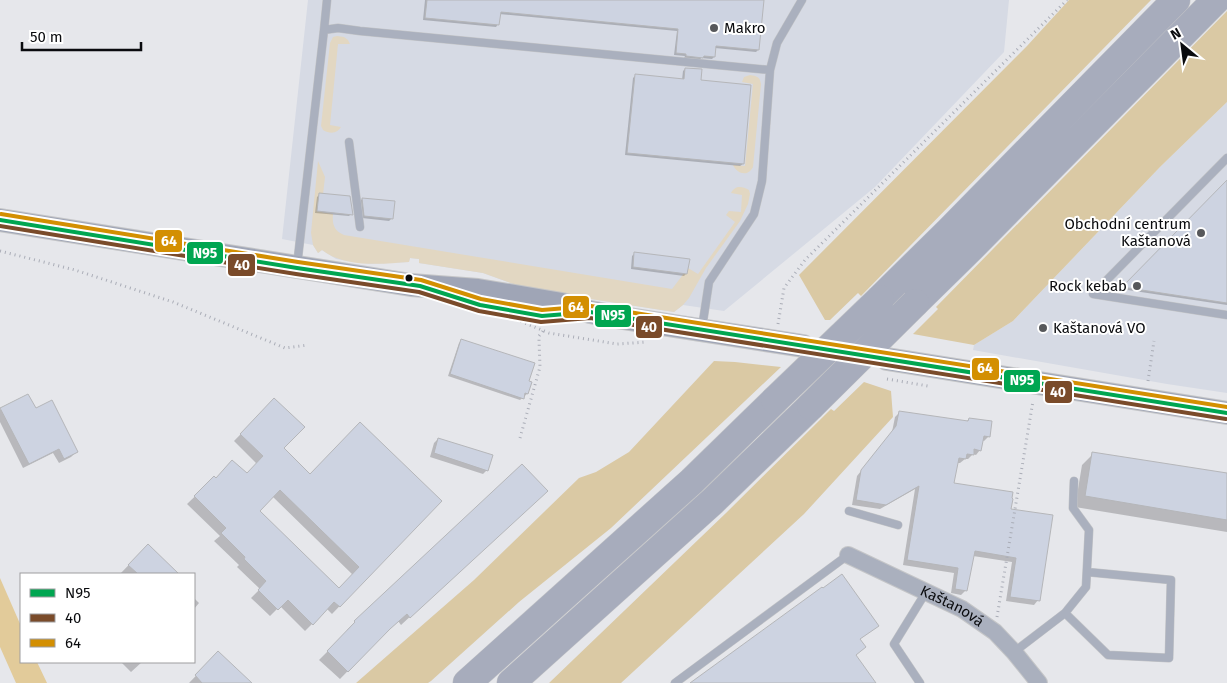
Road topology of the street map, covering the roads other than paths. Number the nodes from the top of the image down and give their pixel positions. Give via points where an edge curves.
1 (327, 0) edge
2 (802, 0) edge
3 (1176, 0) edge
4 (1216, 0) edge
5 (324, 30) junction
6 (770, 70) junction
7 (349, 142) dead end
8 (1227, 158) edge
9 (0, 220) edge
10 (360, 227) dead end
11 (297, 268) junction
12 (1227, 315) edge
13 (702, 330) junction
14 (803, 346) dead end
15 (887, 359) dead end
16 (1227, 413) edge
17 (1074, 481) dead end
18 (849, 512) dead end
19 (898, 525) dead end
20 (848, 555) joint
21 (1087, 572) junction
22 (926, 592) junction
23 (1065, 613) junction
24 (1014, 652) junction
25 (467, 683) edge
26 (511, 683) edge
27 (675, 683) edge
28 (920, 683) edge
29 (1039, 683) edge

1 - 5 lane
2 - 6 lane via 777,43
3 - 25 highway, bridge via 962,218 692,481
4 - 26 highway, bridge via 984,236 712,502
5 - 6 lane via 338,28
5 - 11 lane
6 - 13 lane via 762,181 754,214 710,282
7 - 10 lane
8 - 12 lane via 1093,294
9 - 11 main road
11 - 13 main road via 420,286 480,305 542,316 590,312
13 - 14 main road
15 - 16 main road
17 - 21 lane via 1073,508 1090,530
18 - 19 lane
20 - 22 street, Kaštanová
20 - 27 lane
21 - 23 lane via 1086,587
21 - 23 lane via 1171,580 1169,658 1108,655
22 - 24 street, Kaštanová via 962,609 995,632
22 - 28 lane via 894,644
23 - 24 lane
24 - 29 street, Kaštanová

